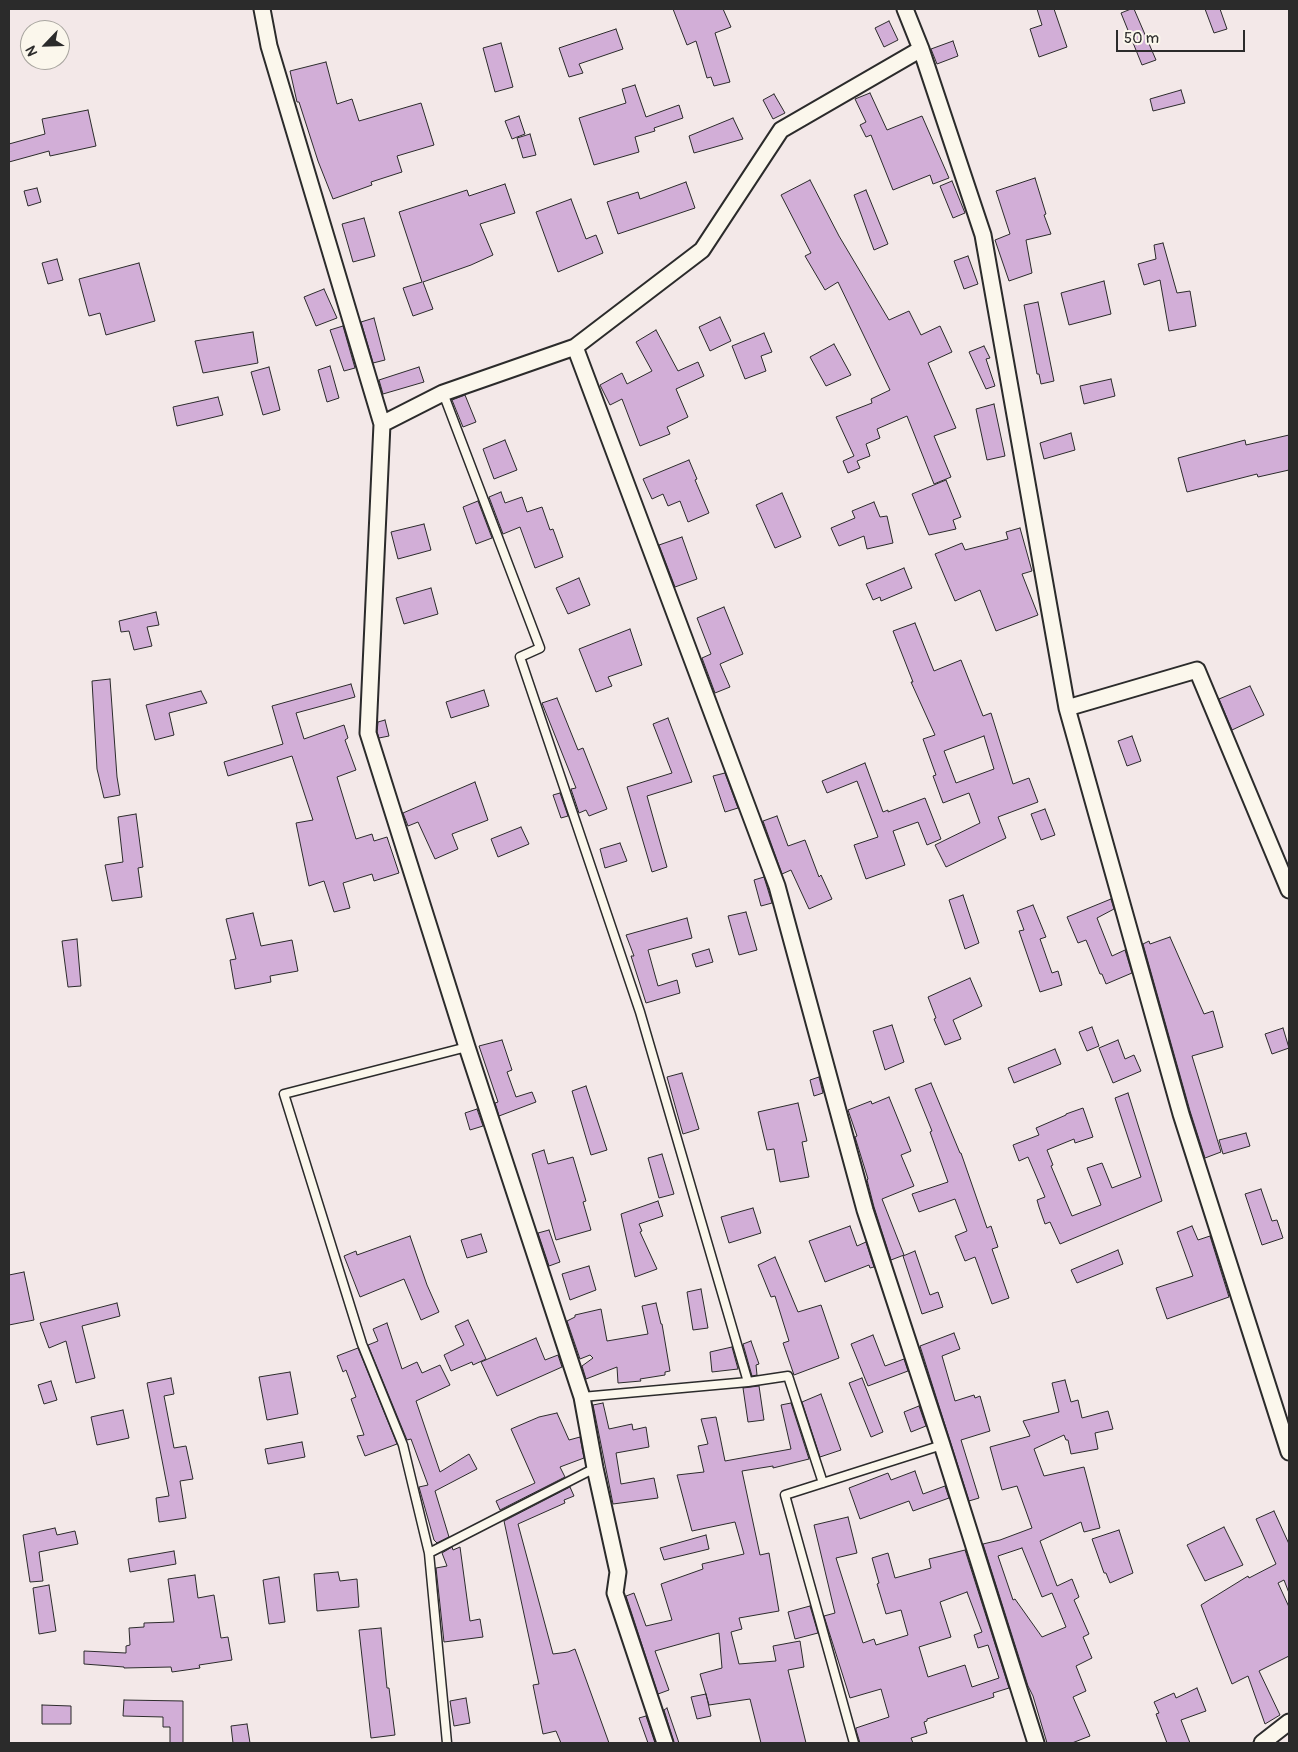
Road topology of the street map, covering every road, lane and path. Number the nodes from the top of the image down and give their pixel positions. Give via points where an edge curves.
1 (262, 9) edge
2 (905, 9) edge
3 (920, 49) junction
4 (575, 347) junction
5 (443, 392) junction
6 (382, 424) junction
7 (1067, 708) junction
8 (1289, 890) edge
9 (467, 1047) junction
10 (748, 1382) junction
11 (582, 1397) junction
12 (942, 1446) junction
13 (1289, 1452) edge
14 (595, 1468) junction
15 (823, 1483) junction
16 (429, 1553) junction
17 (1289, 1722) edge
18 (447, 1743) edge
19 (665, 1743) edge
20 (854, 1743) edge
21 (1036, 1743) edge
22 (1262, 1743) edge

1 - 6 street via 269,46
2 - 3 street
3 - 4 street via 781,130 702,250
3 - 7 street via 983,235
4 - 5 street
4 - 12 street via 777,886 865,1210
5 - 6 street
5 - 10 lane via 540,648 520,657 640,1012
6 - 9 street via 368,733
7 - 8 street via 1197,670
7 - 13 street via 1181,1114
9 - 11 street
9 - 16 lane via 284,1094 362,1344 403,1445
10 - 11 lane
10 - 15 lane via 788,1376
11 - 14 street
12 - 15 lane
12 - 21 street
14 - 16 lane
14 - 19 street via 618,1572 615,1592
15 - 20 lane via 785,1495
16 - 18 lane
17 - 22 street

